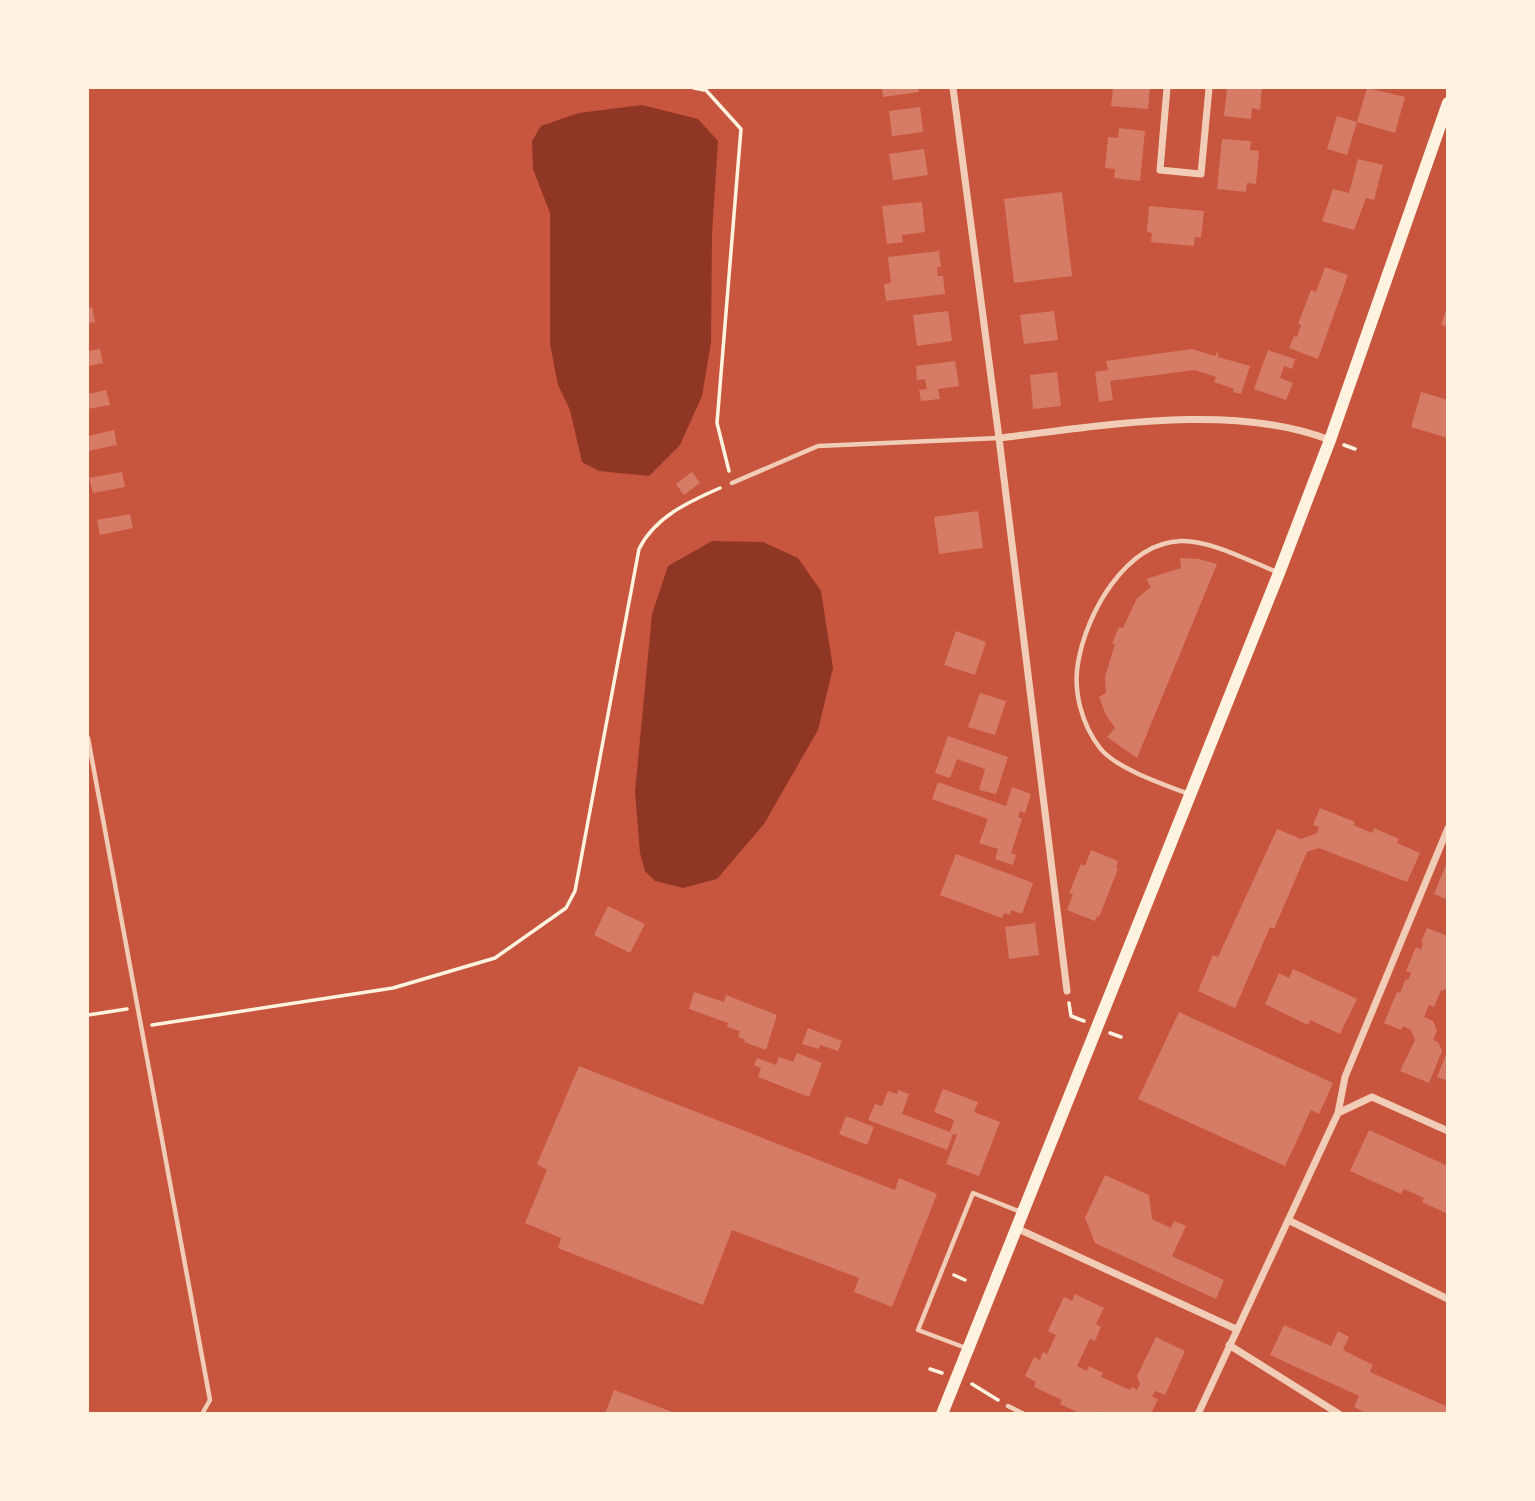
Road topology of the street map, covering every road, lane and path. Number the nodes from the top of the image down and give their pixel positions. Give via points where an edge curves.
1 (694, 88) edge
2 (953, 88) edge
3 (1167, 88) edge
4 (1209, 88) edge
5 (704, 89) edge
6 (1447, 103) edge
7 (999, 438) junction
8 (1330, 440) junction
9 (732, 483) junction
10 (1279, 573) junction
11 (88, 738) edge
12 (1190, 795) junction
13 (1447, 828) edge
14 (1067, 991) dead end
15 (137, 1007) junction
16 (88, 1015) edge
17 (141, 1027) junction
18 (1338, 1113) junction
19 (1447, 1131) edge
20 (1022, 1213) junction
21 (1288, 1220) junction
22 (1016, 1228) junction
23 (1447, 1299) edge
24 (1236, 1329) junction
25 (1229, 1345) junction
26 (968, 1349) junction
27 (981, 1388) dead end
28 (1008, 1406) joint
29 (202, 1413) edge
30 (943, 1413) edge
31 (1024, 1413) edge
32 (1198, 1413) edge
33 (1339, 1413) edge

1 - 5 path
2 - 7 street
3 - 4 street via 1160,170 1201,174
5 - 9 path via 741,129 717,423
6 - 8 main road
7 - 8 street via 1194,420 1278,426
7 - 9 lane via 818,446
7 - 14 street
8 - 10 main road
9 - 17 path via 688,502 648,531 639,549 575,891 566,908 495,958 393,988
10 - 12 main road
10 - 12 lane via 1216,548 1182,541 1153,546 1107,591 1090,625 1078,664 1078,700 1087,729 1102,751 1135,772
11 - 15 lane
12 - 20 main road
13 - 18 street via 1345,1077
15 - 16 path
15 - 17 lane
17 - 29 lane via 210,1400
18 - 19 street via 1372,1097
18 - 21 street
20 - 22 main road
20 - 26 lane via 972,1193 923,1316 918,1330
21 - 23 street
21 - 24 street
22 - 24 street
22 - 26 main road
24 - 25 street
25 - 32 street
25 - 33 street
26 - 30 main road
27 - 28 path
28 - 31 lane

